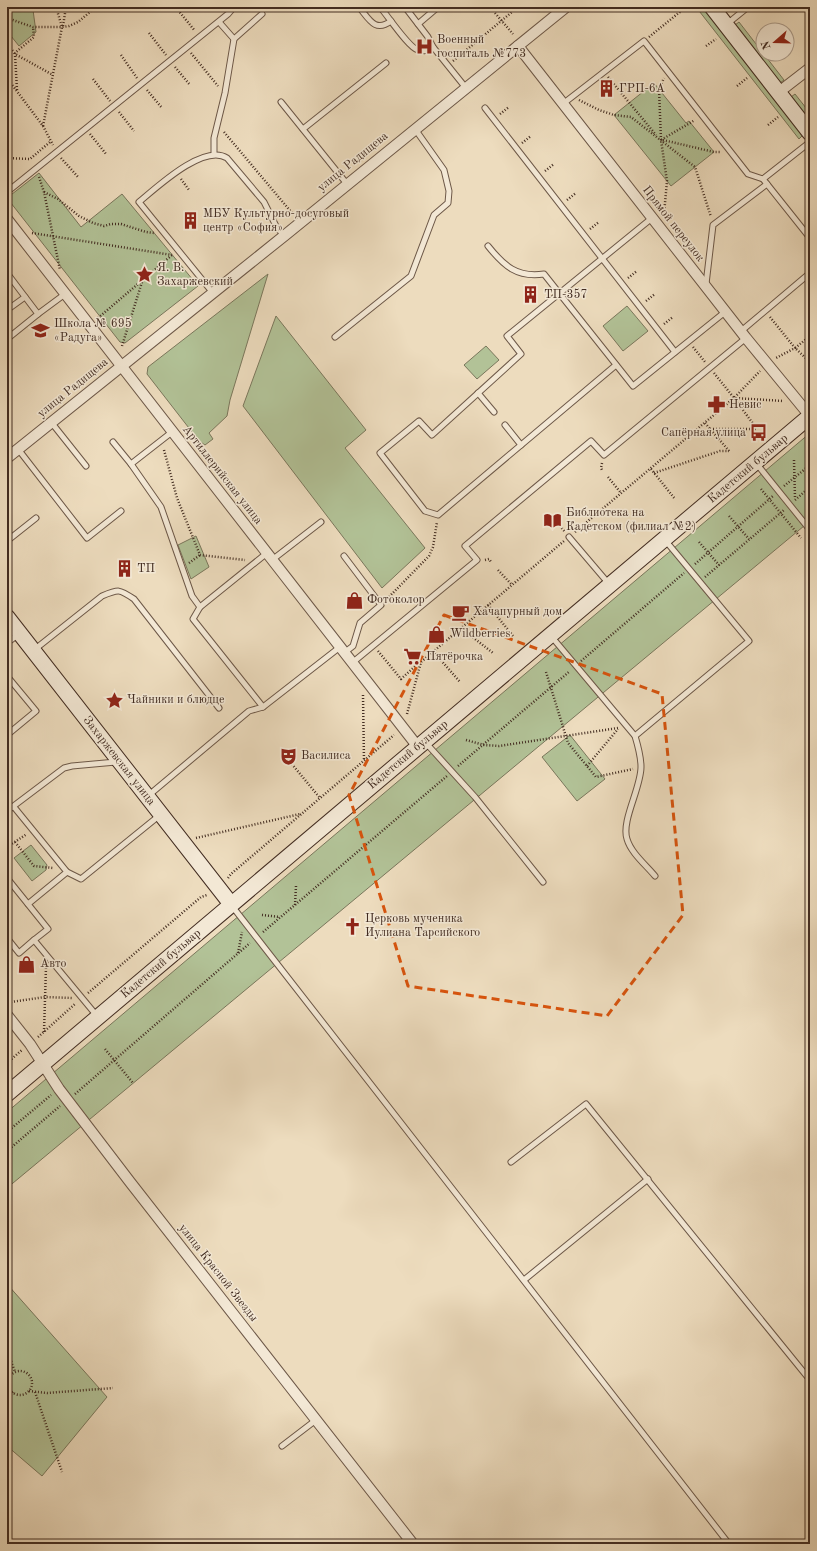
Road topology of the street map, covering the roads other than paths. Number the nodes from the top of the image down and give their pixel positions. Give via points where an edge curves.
1 (234, 7) edge
2 (359, 7) edge
3 (380, 7) edge
4 (405, 7) edge
5 (438, 7) edge
6 (566, 7) edge
7 (712, 7) edge
8 (748, 7) edge
9 (262, 14) dead end
10 (391, 21) junction
11 (219, 22) junction
12 (418, 24) junction
13 (726, 25) junction
14 (234, 39) junction
15 (518, 46) junction
16 (433, 47) junction
17 (386, 63) dead end
18 (809, 71) edge
19 (466, 88) junction
20 (779, 92) junction
21 (281, 102) dead end
22 (564, 104) junction
23 (484, 108) dead end
24 (303, 129) junction
25 (415, 129) junction
26 (810, 133) edge
27 (810, 142) edge
28 (214, 154) junction
29 (765, 181) junction
30 (347, 184) junction
31 (7, 192) edge
32 (652, 218) junction
33 (7, 219) edge
34 (284, 236) junction
35 (810, 238) edge
36 (488, 246) dead end
37 (602, 258) junction
38 (7, 273) edge
39 (810, 273) edge
40 (706, 287) junction
41 (213, 293) junction
42 (559, 293) junction
43 (65, 294) junction
44 (25, 297) junction
45 (7, 310) edge
46 (725, 312) junction
47 (38, 314) junction
48 (743, 335) junction
49 (335, 337) dead end
50 (7, 339) edge
51 (675, 352) junction
52 (616, 364) junction
53 (121, 366) junction
54 (478, 393) junction
55 (494, 412) dead end
56 (810, 416) edge
57 (51, 422) junction
58 (505, 425) dead end
59 (172, 432) junction
60 (113, 442) dead end
61 (521, 445) junction
62 (18, 449) junction
63 (7, 458) edge
64 (756, 462) junction
65 (131, 464) junction
66 (86, 466) dead end
67 (121, 510) dead end
68 (36, 518) dead end
69 (321, 522) dead end
70 (810, 530) edge
71 (569, 537) road end
72 (664, 539) junction
73 (7, 541) edge
74 (344, 556) dead end
75 (269, 557) junction
76 (610, 585) junction
77 (200, 607) junction
78 (7, 617) edge
79 (20, 633) junction
80 (550, 635) junction
81 (7, 643) edge
82 (342, 650) junction
83 (33, 651) junction
84 (352, 662) junction
85 (7, 676) edge
86 (219, 708) dead end
87 (263, 708) junction
88 (7, 735) edge
89 (635, 736) junction
90 (421, 744) junction
91 (119, 761) junction
92 (147, 797) junction
93 (14, 807) junction
94 (7, 811) edge
95 (160, 815) junction
96 (67, 872) junction
97 (655, 876) dead end
98 (7, 878) edge
99 (543, 882) dead end
100 (28, 904) junction
101 (231, 904) junction
102 (7, 938) edge
103 (34, 940) junction
104 (7, 1015) edge
105 (98, 1017) junction
106 (43, 1064) junction
107 (7, 1094) edge
108 (511, 1162) dead end
109 (648, 1179) junction
110 (524, 1280) junction
111 (810, 1380) edge
112 (316, 1420) junction
113 (282, 1446) dead end
114 (413, 1544) edge
115 (729, 1544) edge

1 - 11 lane
2 - 10 lane via 377,26
3 - 10 lane
4 - 12 lane
5 - 12 lane
6 - 15 street, улица Радищева
7 - 13 street
8 - 13 lane
9 - 14 lane
10 - 16 lane via 412,48 427,51
11 - 14 lane
11 - 31 lane
12 - 16 lane
13 - 20 street
14 - 28 lane via 214,138
15 - 19 street, улица Радищева
15 - 22 street, Прямой переулок
16 - 19 lane
17 - 24 lane
18 - 20 street
19 - 25 street, улица Радищева
20 - 26 street
21 - 24 lane
22 - 29 lane via 644,41 748,174
22 - 32 street, Прямой переулок
23 - 37 lane
24 - 30 lane
25 - 30 street, улица Радищева
25 - 49 lane via 444,170 449,190 448,203 434,215 411,276
27 - 29 lane
28 - 34 lane via 221,154 227,158 264,202
28 - 41 lane via 181,168 139,202
29 - 35 lane
29 - 40 lane via 714,225
30 - 34 street, улица Радищева
32 - 37 lane
32 - 40 street, Прямой переулок
33 - 43 street, Артиллерийская улица
34 - 41 street, улица Радищева
36 - 42 lane via 510,269 529,275 544,274
37 - 42 lane
37 - 51 lane
38 - 44 lane
39 - 48 lane via 765,311
40 - 46 street, Прямой переулок
41 - 53 street, улица Радищева
42 - 52 lane
42 - 54 lane via 507,336 521,354
43 - 47 lane
43 - 53 street, Артиллерийская улица
44 - 45 lane
44 - 47 lane
46 - 48 street, Прямой переулок
46 - 51 lane
47 - 50 lane
48 - 56 street, Прямой переулок
48 - 84 lane via 710,368 604,455 591,441 465,546 476,560
51 - 52 lane via 633,386
52 - 61 lane
53 - 57 street, улица Радищева
53 - 59 street, Артиллерийская улица
54 - 55 lane
54 - 61 lane via 432,435 419,421 380,453 425,510 438,515
56 - 64 street, Кадетский бульвар
57 - 62 street, улица Радищева
57 - 66 lane
58 - 61 lane
59 - 65 lane
59 - 75 street, Артиллерийская улица
60 - 65 lane
62 - 63 street, улица Радищева
62 - 67 lane via 87,538
64 - 70 lane
64 - 72 street, Кадетский бульвар
65 - 77 lane via 161,507 192,596
68 - 73 lane
69 - 75 lane
71 - 76 lane
72 - 76 street, Кадетский бульвар
72 - 89 lane via 749,641
74 - 82 lane via 381,606 360,623 353,646
75 - 77 lane
75 - 82 street, Артиллерийская улица
76 - 80 street, Кадетский бульвар
77 - 87 lane via 193,619
78 - 79 street, Захаржевская улица
79 - 81 lane
79 - 83 street, Захаржевская улица
80 - 89 lane
80 - 90 street, Кадетский бульвар
82 - 84 street, Артиллерийская улица
82 - 87 lane
83 - 86 lane via 102,596 121,590 134,598
83 - 91 street, Захаржевская улица
84 - 90 street, Артиллерийская улица
85 - 88 lane via 36,711
87 - 92 lane via 249,711
89 - 97 lane via 641,767 626,826 627,839 633,851
90 - 99 lane via 475,797
90 - 101 street, Кадетский бульвар
91 - 92 street, Захаржевская улица
91 - 93 lane via 64,768
92 - 95 street, Захаржевская улица
93 - 94 lane
93 - 96 lane
95 - 96 lane via 81,879
95 - 101 street, Захаржевская улица
96 - 100 lane
98 - 100 lane
100 - 103 lane via 48,929
101 - 105 street, Кадетский бульвар
101 - 110 lane
102 - 103 lane via 19,952
103 - 105 lane
104 - 106 street, улица Красной Звезды
105 - 106 street, Кадетский бульвар
106 - 107 street, Кадетский бульвар
106 - 112 street, улица Красной Звезды via 58,1088 130,1182
108 - 109 lane via 586,1104
109 - 110 lane
109 - 111 lane
110 - 115 lane
112 - 113 lane
112 - 114 street, улица Красной Звезды

